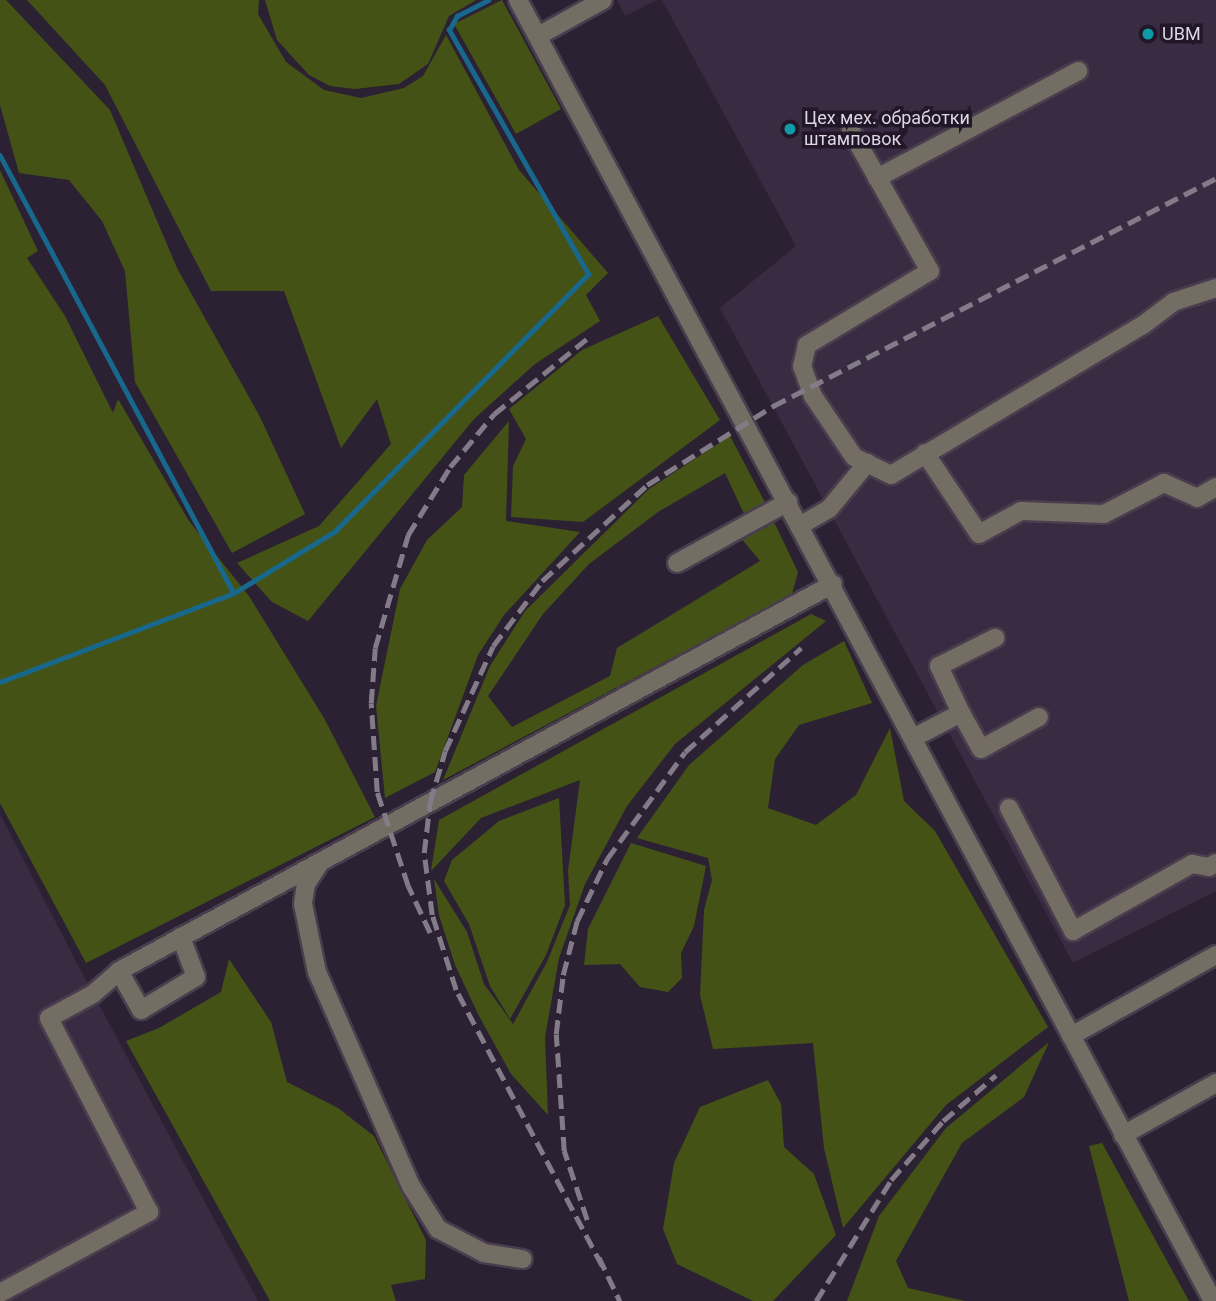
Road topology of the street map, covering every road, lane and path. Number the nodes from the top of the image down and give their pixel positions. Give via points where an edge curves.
1 (518, 0) edge
2 (603, 0) edge
3 (538, 36) junction
4 (1078, 71) dead end
5 (851, 131) dead end
6 (877, 178) junction
7 (1216, 288) edge
8 (925, 453) junction
9 (867, 463) junction
10 (1216, 487) edge
11 (788, 502) junction
12 (801, 525) junction
13 (677, 563) dead end
14 (833, 584) junction
15 (995, 638) dead end
16 (961, 713) junction
17 (1039, 718) dead end
18 (913, 738) junction
19 (1009, 808) dead end
20 (1216, 863) edge
21 (318, 864) junction
22 (181, 937) junction
23 (1216, 955) edge
24 (119, 971) junction
25 (1071, 1036) junction
26 (1216, 1083) edge
27 (1123, 1135) junction
28 (523, 1259) dead end
29 (0, 1293) edge
30 (1213, 1301) edge

1 - 3 street
2 - 3 street
3 - 11 street
4 - 6 street
5 - 6 street
6 - 9 street via 930,271 807,345 802,366 813,396 854,457
7 - 8 street via 1173,302 1143,325
8 - 9 street via 891,475
8 - 10 street via 979,534 1021,511 1104,514 1164,483 1197,498
9 - 12 street via 829,509
11 - 12 street
11 - 13 street
12 - 14 street
14 - 18 street
14 - 21 street
15 - 16 street via 939,666
16 - 17 street via 981,749
16 - 18 street
18 - 25 street
19 - 20 street via 1073,931 1192,864 1209,867
21 - 22 street
21 - 28 street via 306,884 303,904 317,972 411,1186 438,1229 484,1253
22 - 24 street
22 - 24 street via 196,977 141,1010
23 - 25 street
24 - 29 street via 93,993 49,1018 149,1212
25 - 27 street
26 - 27 street
27 - 30 street

